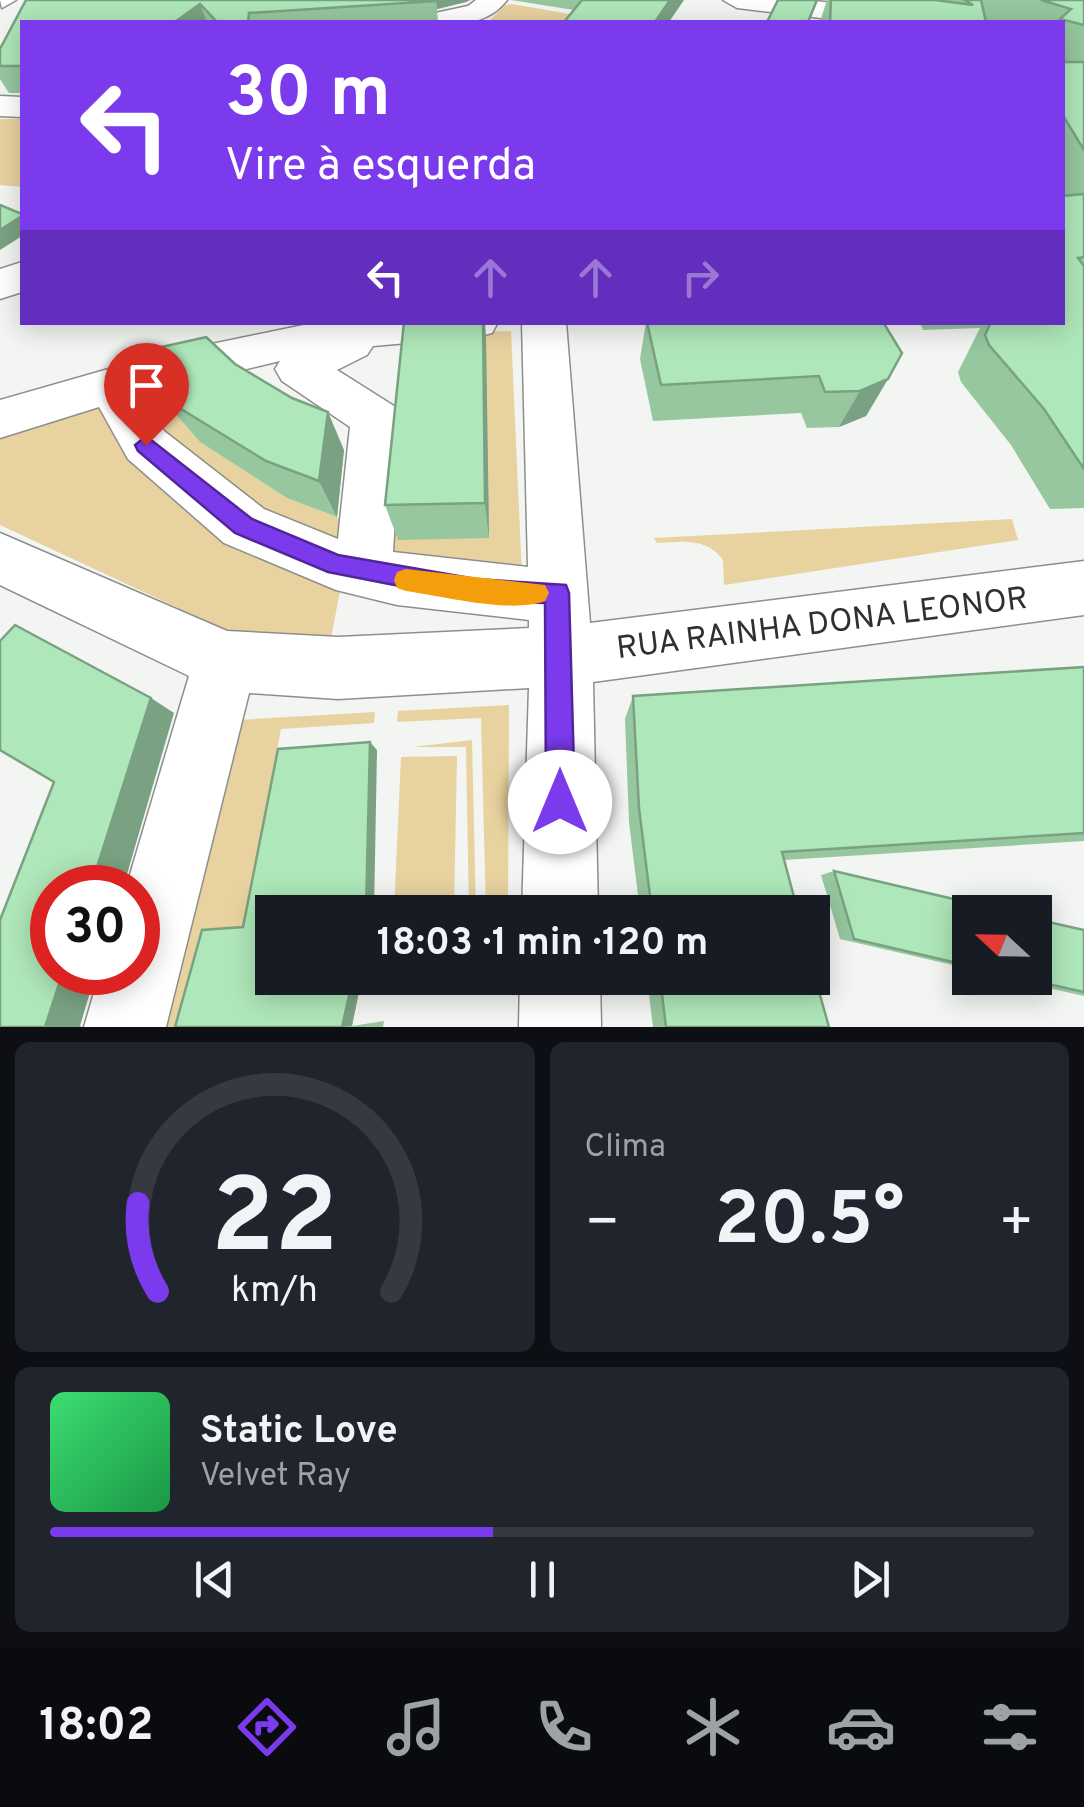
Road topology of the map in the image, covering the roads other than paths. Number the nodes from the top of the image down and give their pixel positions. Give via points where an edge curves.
1 (493, 0) edge
2 (727, 5) edge
3 (441, 20) edge
4 (899, 20) edge
5 (463, 325) edge
6 (544, 325) edge
7 (386, 343) junction
8 (111, 385) junction
9 (376, 418) junction
10 (0, 419) edge
11 (0, 558) edge
12 (363, 571) junction
13 (1084, 588) edge
14 (559, 624) junction
15 (225, 661) junction
16 (560, 895) edge
17 (560, 995) edge
18 (125, 1027) edge
19 (560, 1027) edge

1 - 3 street via 478,13
2 - 4 street
5 - 7 street
6 - 14 street
7 - 8 street via 265,347
7 - 9 street
7 - 9 street via 298,369
8 - 10 street
8 - 12 street via 146,445 244,526
9 - 12 street
11 - 15 street
12 - 14 street via 476,590
13 - 14 street, RUA RAINHA DONA LEONOR
14 - 15 street via 338,668
14 - 16 street
15 - 18 street
17 - 19 street

